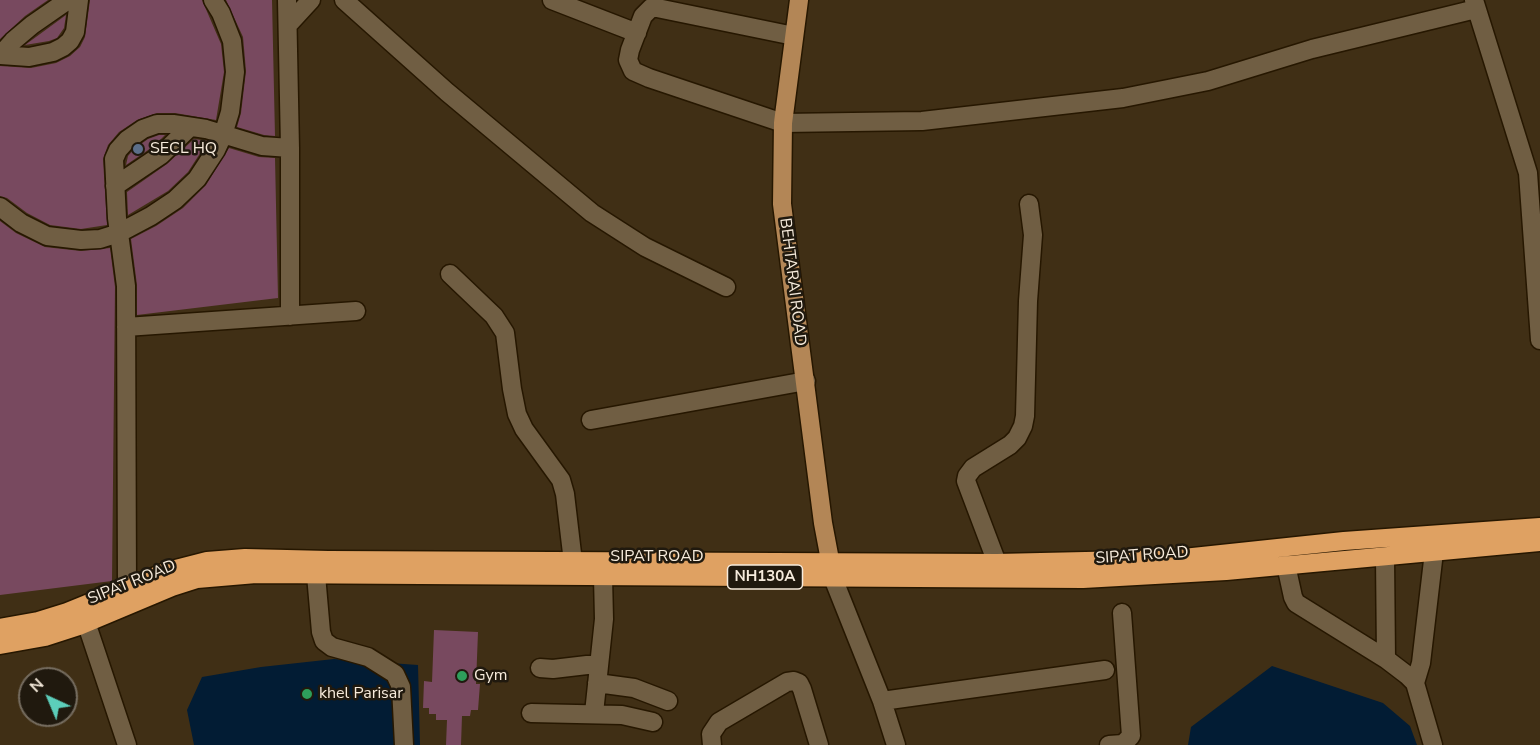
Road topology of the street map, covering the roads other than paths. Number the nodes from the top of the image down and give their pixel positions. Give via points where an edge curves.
1 (68, 0) edge
2 (79, 0) edge
3 (213, 0) edge
4 (287, 0) edge
5 (311, 0) edge
6 (344, 0) edge
7 (552, 0) edge
8 (799, 0) edge
9 (1475, 4) edge
10 (288, 25) junction
11 (637, 33) junction
12 (794, 36) junction
13 (1, 55) edge
14 (783, 123) junction
15 (190, 127) junction
16 (223, 135) junction
17 (290, 148) junction
18 (1534, 171) edge
19 (115, 186) junction
20 (1029, 204) dead end
21 (0, 207) edge
22 (119, 233) junction
23 (450, 274) dead end
24 (726, 287) dead end
25 (356, 311) dead end
26 (290, 316) junction
27 (126, 327) junction
28 (1540, 340) edge
29 (806, 381) junction
30 (591, 420) dead end
31 (1540, 527) edge
32 (1540, 542) edge
33 (1434, 552) junction
34 (1385, 557) junction
35 (573, 561) junction
36 (997, 563) junction
37 (1286, 565) junction
38 (831, 570) junction
39 (316, 575) junction
40 (603, 577) junction
41 (128, 587) junction
42 (1122, 613) dead end
43 (86, 622) junction
44 (0, 628) edge
45 (0, 645) edge
46 (1386, 659) junction
47 (540, 668) dead end
48 (1105, 670) dead end
49 (598, 674) junction
50 (1416, 683) junction
51 (668, 701) dead end
52 (882, 701) junction
53 (594, 713) junction
54 (531, 714) dead end
55 (653, 722) dead end
56 (127, 745) edge
57 (404, 745) edge
58 (711, 745) edge
59 (819, 745) edge
60 (896, 745) edge
61 (1109, 745) edge
62 (1433, 745) edge

1 - 13 street via 32,25
2 - 13 street via 75,32 63,47 29,57
3 - 16 street via 232,41 234,72
4 - 10 street
5 - 10 street
6 - 24 street via 592,213 645,247
7 - 11 street
8 - 12 main road, BEHTARAI ROAD
9 - 14 street via 1208,81 1123,98 922,121
9 - 18 street
10 - 17 street
11 - 12 street via 645,13 657,8
11 - 14 street via 628,60 633,71
12 - 14 main road, BEHTARAI ROAD
14 - 29 main road, BEHTARAI ROAD via 782,204
15 - 16 street
15 - 19 street via 161,155
15 - 19 street via 157,124 127,140 114,159
16 - 17 street via 262,146
16 - 22 street via 196,179 175,200
17 - 26 street
18 - 28 street
19 - 22 street
20 - 36 street via 1033,235 1023,426 1010,445 966,476
21 - 22 street via 47,236 81,240
22 - 27 street via 126,286
23 - 35 street via 494,316 505,333 517,414 561,480
25 - 26 street
26 - 27 street
27 - 41 street
29 - 30 street
29 - 38 main road, BEHTARAI ROAD
31 - 36 highway, SIPAT ROAD / NH130A via 1174,559
32 - 33 highway, SIPAT ROAD / NH130A
33 - 34 highway, SIPAT ROAD / NH130A
33 - 50 street
34 - 37 highway, SIPAT ROAD / NH130A
34 - 46 street
35 - 38 highway, SIPAT ROAD / NH130A
35 - 41 highway, SIPAT ROAD / NH130A via 245,558 207,561
36 - 38 highway, SIPAT ROAD / NH130A
37 - 38 highway, SIPAT ROAD / NH130A via 1083,579
37 - 46 street via 1296,603
38 - 40 highway, SIPAT ROAD / NH130A
38 - 52 street
39 - 40 highway, SIPAT ROAD / NH130A
39 - 43 highway, SIPAT ROAD / NH130A via 256,574 197,579
39 - 57 street via 324,641 368,657 395,674 401,687
40 - 49 street via 604,619
41 - 44 highway, SIPAT ROAD / NH130A via 67,612
42 - 61 street via 1131,736 1123,744
43 - 45 highway, SIPAT ROAD / NH130A via 45,637
43 - 56 street
46 - 50 street
47 - 49 street via 587,665
48 - 52 street
49 - 51 street
49 - 53 street
50 - 62 street
52 - 60 street
53 - 54 street
53 - 55 street
58 - 59 street via 711,734 719,722 794,681 802,689

